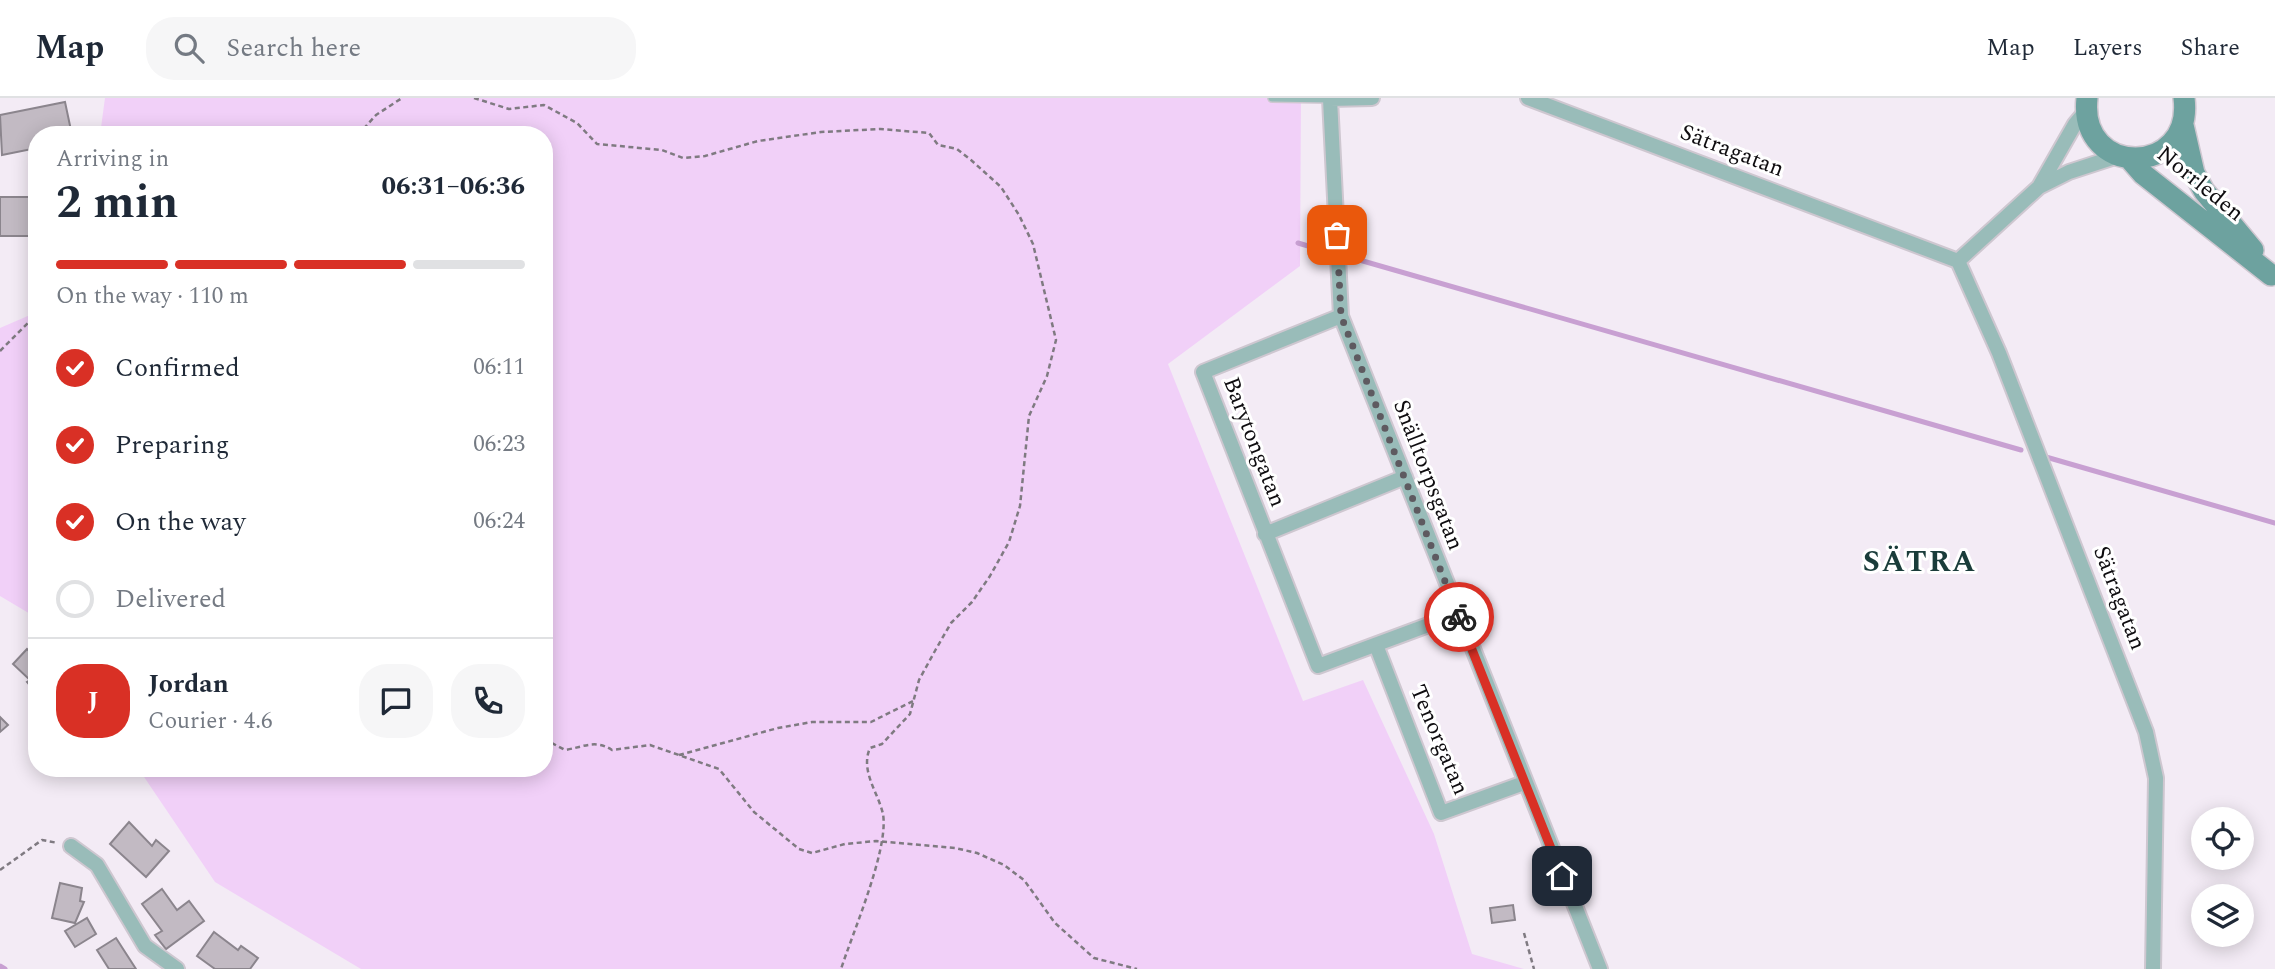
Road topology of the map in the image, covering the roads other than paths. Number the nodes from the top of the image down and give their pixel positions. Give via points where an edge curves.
1 (1272, 98) edge
2 (1372, 98) edge
3 (1528, 98) edge
4 (1330, 99) edge
5 (1544, 101) edge
6 (2087, 105) edge
7 (2185, 107) edge
8 (2124, 157) junction
9 (2039, 187) junction
10 (1958, 261) junction
11 (2273, 277) edge
12 (1341, 316) junction
13 (1405, 477) junction
14 (1265, 534) junction
15 (1458, 614) junction
16 (1376, 645) junction
17 (1524, 783) junction
18 (71, 846) road end
19 (177, 969) edge
20 (1600, 969) edge
21 (2153, 969) edge

1 - 4 lane
2 - 4 street
3 - 5 street, Sätragatan
4 - 12 street, Snälltorpsgatan
5 - 10 street, Sätragatan
6 - 8 main road, Norrleden via 2092,133 2099,143
6 - 9 street
7 - 8 main road via 2171,144 2142,158
7 - 11 main road, Norrleden via 2194,173
8 - 9 street via 2068,172
8 - 11 main road, Norrleden
9 - 10 street
10 - 21 street, Sätragatan via 1999,354 2146,732 2155,778
12 - 13 street, Snälltorpsgatan
12 - 14 street, Barytongatan via 1203,372
13 - 14 street
13 - 15 street, Snälltorpsgatan
14 - 16 street, Barytongatan via 1318,666
15 - 16 street
15 - 17 street, Snälltorpsgatan
16 - 17 street, Tenorgatan via 1441,813
17 - 20 street, Snälltorpsgatan
18 - 19 street via 97,865 145,946

